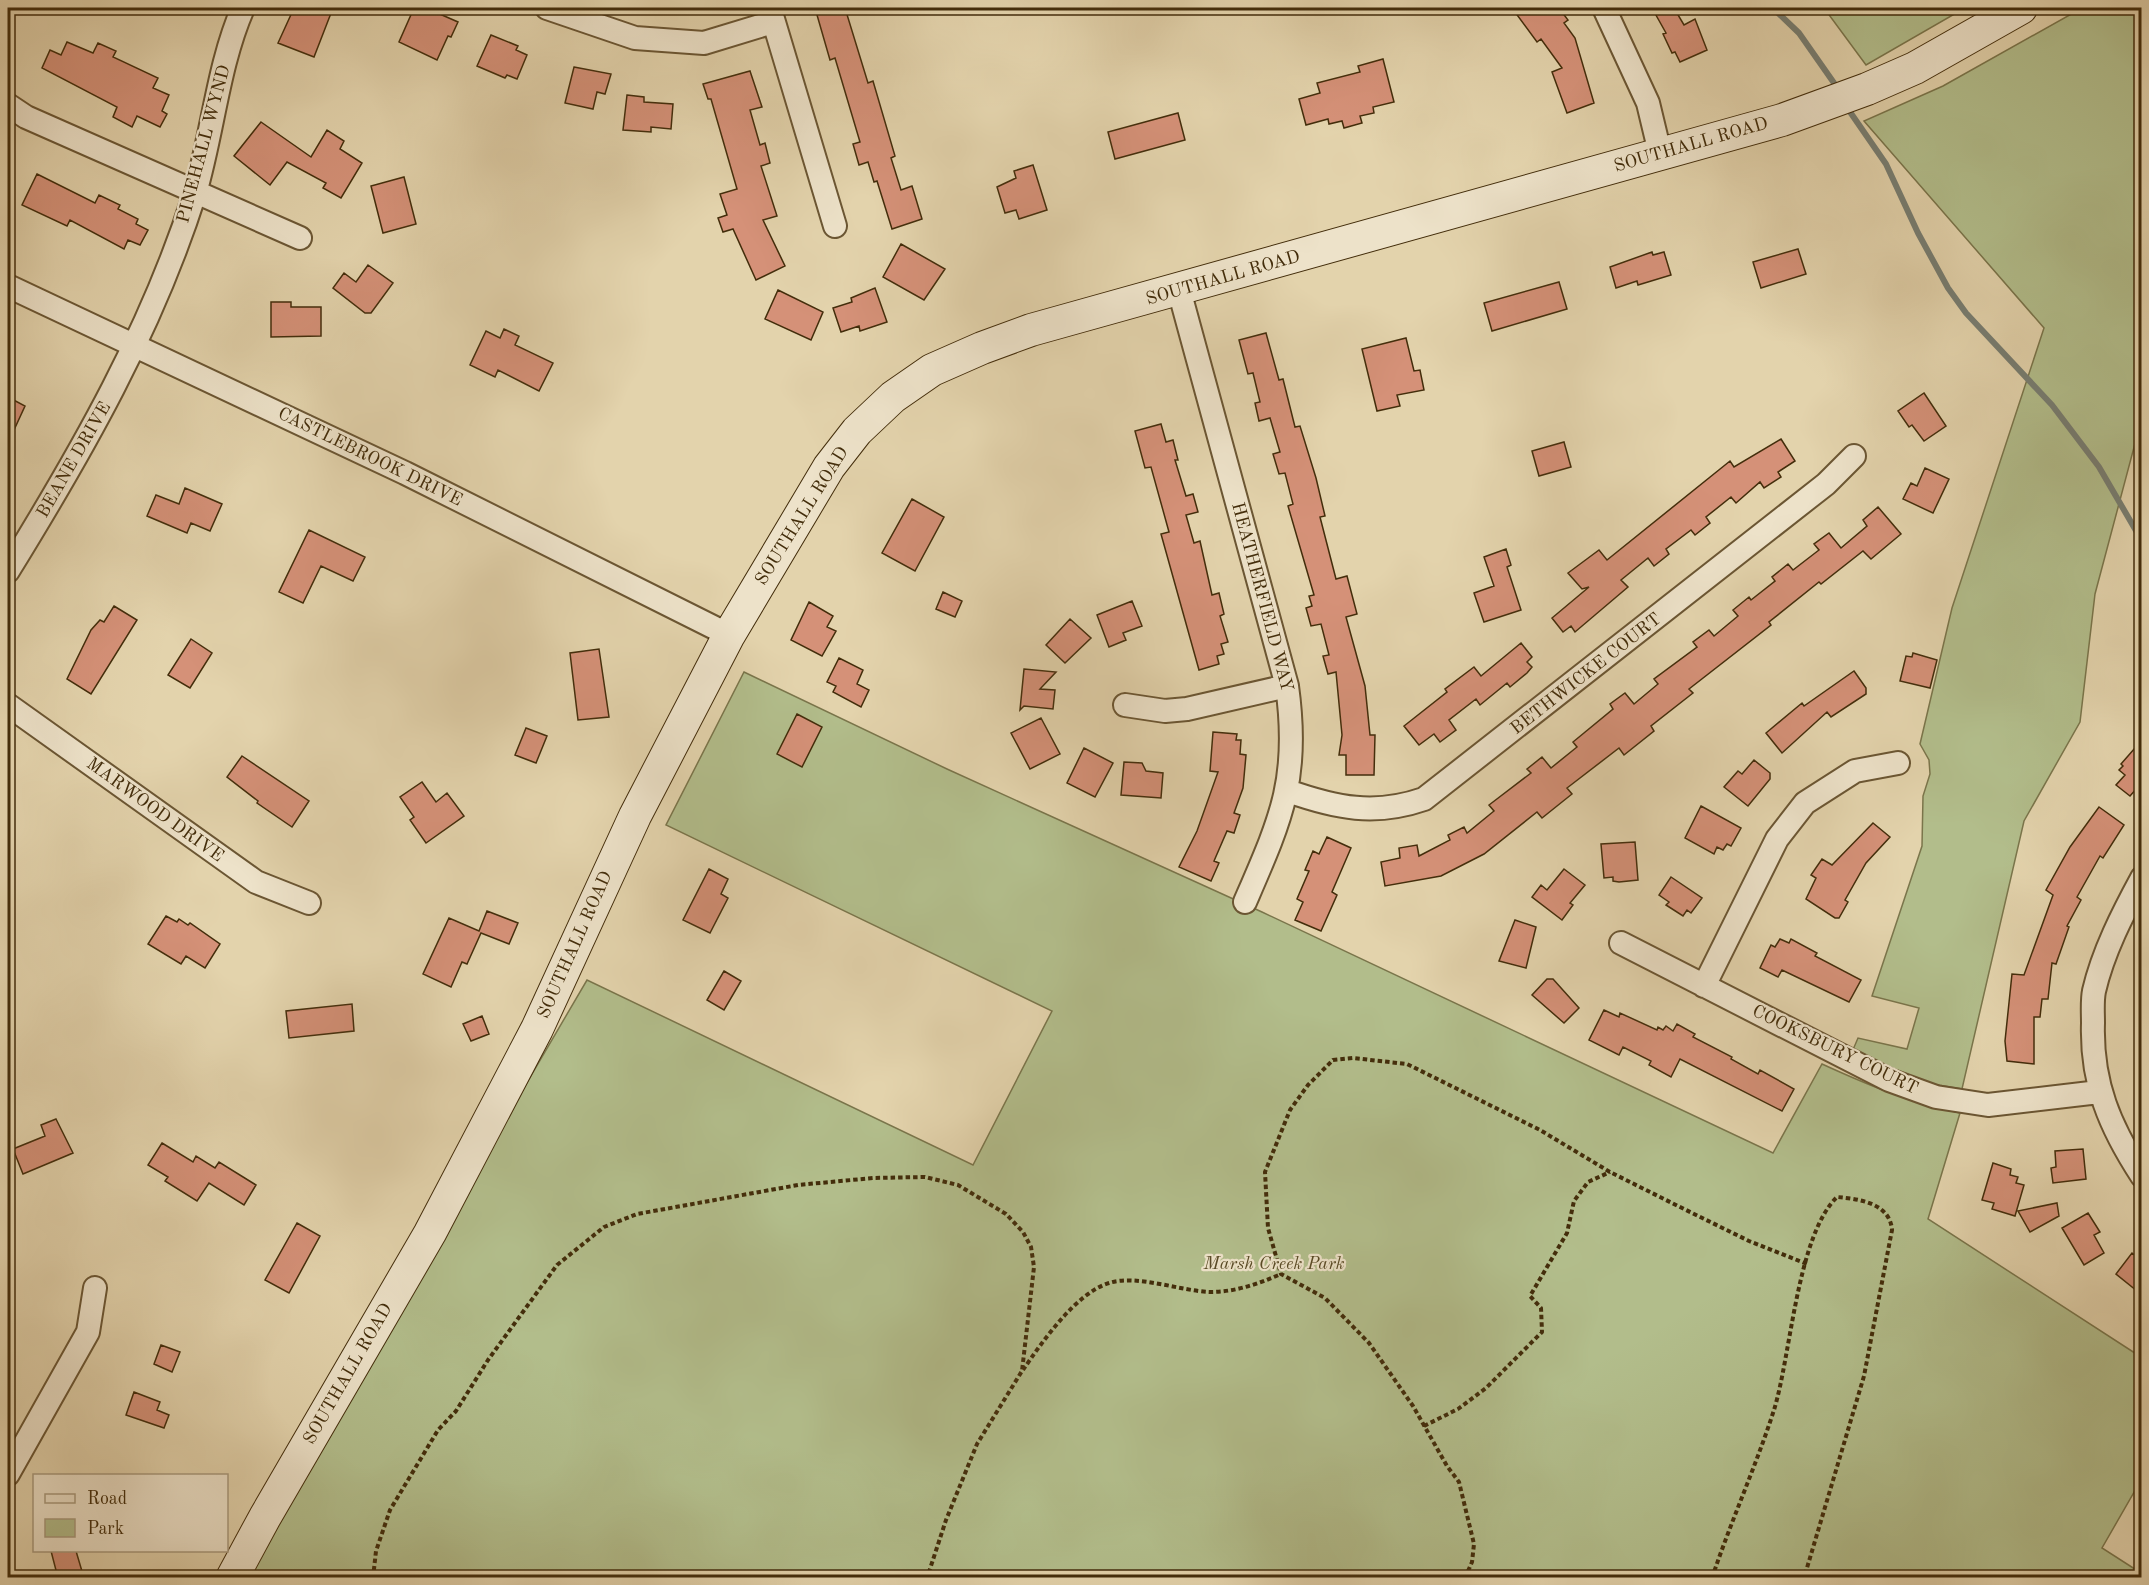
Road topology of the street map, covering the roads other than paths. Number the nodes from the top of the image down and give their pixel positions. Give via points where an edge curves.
1 (243, 8) edge
2 (547, 8) edge
3 (1604, 8) edge
4 (2021, 8) edge
5 (771, 15) edge
6 (8, 105) edge
7 (1660, 153) junction
8 (195, 192) junction
9 (835, 226) dead end
10 (300, 238) dead end
11 (8, 286) edge
12 (1179, 290) junction
13 (135, 347) junction
14 (1854, 456) dead end
15 (8, 571) edge
16 (729, 635) junction
17 (1287, 686) junction
18 (8, 705) edge
19 (1125, 705) dead end
20 (1898, 763) dead end
21 (1288, 791) junction
22 (2142, 878) edge
23 (1245, 902) dead end
24 (309, 903) dead end
25 (1621, 943) dead end
26 (1704, 986) junction
27 (2099, 1092) junction
28 (2142, 1176) edge
29 (95, 1288) dead end
30 (8, 1474) edge
31 (232, 1578) edge

1 - 8 street, PINEHALL WYND
2 - 5 street via 635,38 704,43
3 - 7 street via 1647,104
4 - 7 street, SOUTHALL ROAD via 1915,68 1867,89 1782,120
5 - 9 street
6 - 8 street via 26,117
7 - 12 street, SOUTHALL ROAD
8 - 10 street
8 - 13 street, PINEHALL WYND
11 - 13 street, CASTLEBROOK DRIVE
12 - 16 street, SOUTHALL ROAD via 1031,330 982,348 932,370 893,398 857,431 829,467
12 - 17 street, HEATHERFIELD WAY
13 - 15 street, BEANE DRIVE via 64,480
13 - 16 street, CASTLEBROOK DRIVE via 405,473
14 - 21 street, BETHWICKE COURT via 1826,484 1424,799 1375,810 1337,806
16 - 31 street, SOUTHALL ROAD via 630,826 537,1029 435,1223
17 - 19 street via 1187,709 1166,711
17 - 21 street, HEATHERFIELD WAY via 1292,753
18 - 24 street, MARWOOD DRIVE via 256,882
20 - 26 street via 1855,771 1805,803 1778,839
21 - 23 street, HEATHERFIELD WAY via 1279,825
22 - 27 street via 2115,932 2094,992 2092,1043
25 - 26 street, COOKSBURY COURT
26 - 27 street, COOKSBURY COURT via 1889,1080 1935,1097 1988,1105
27 - 28 street via 2118,1140
29 - 30 street via 88,1332

